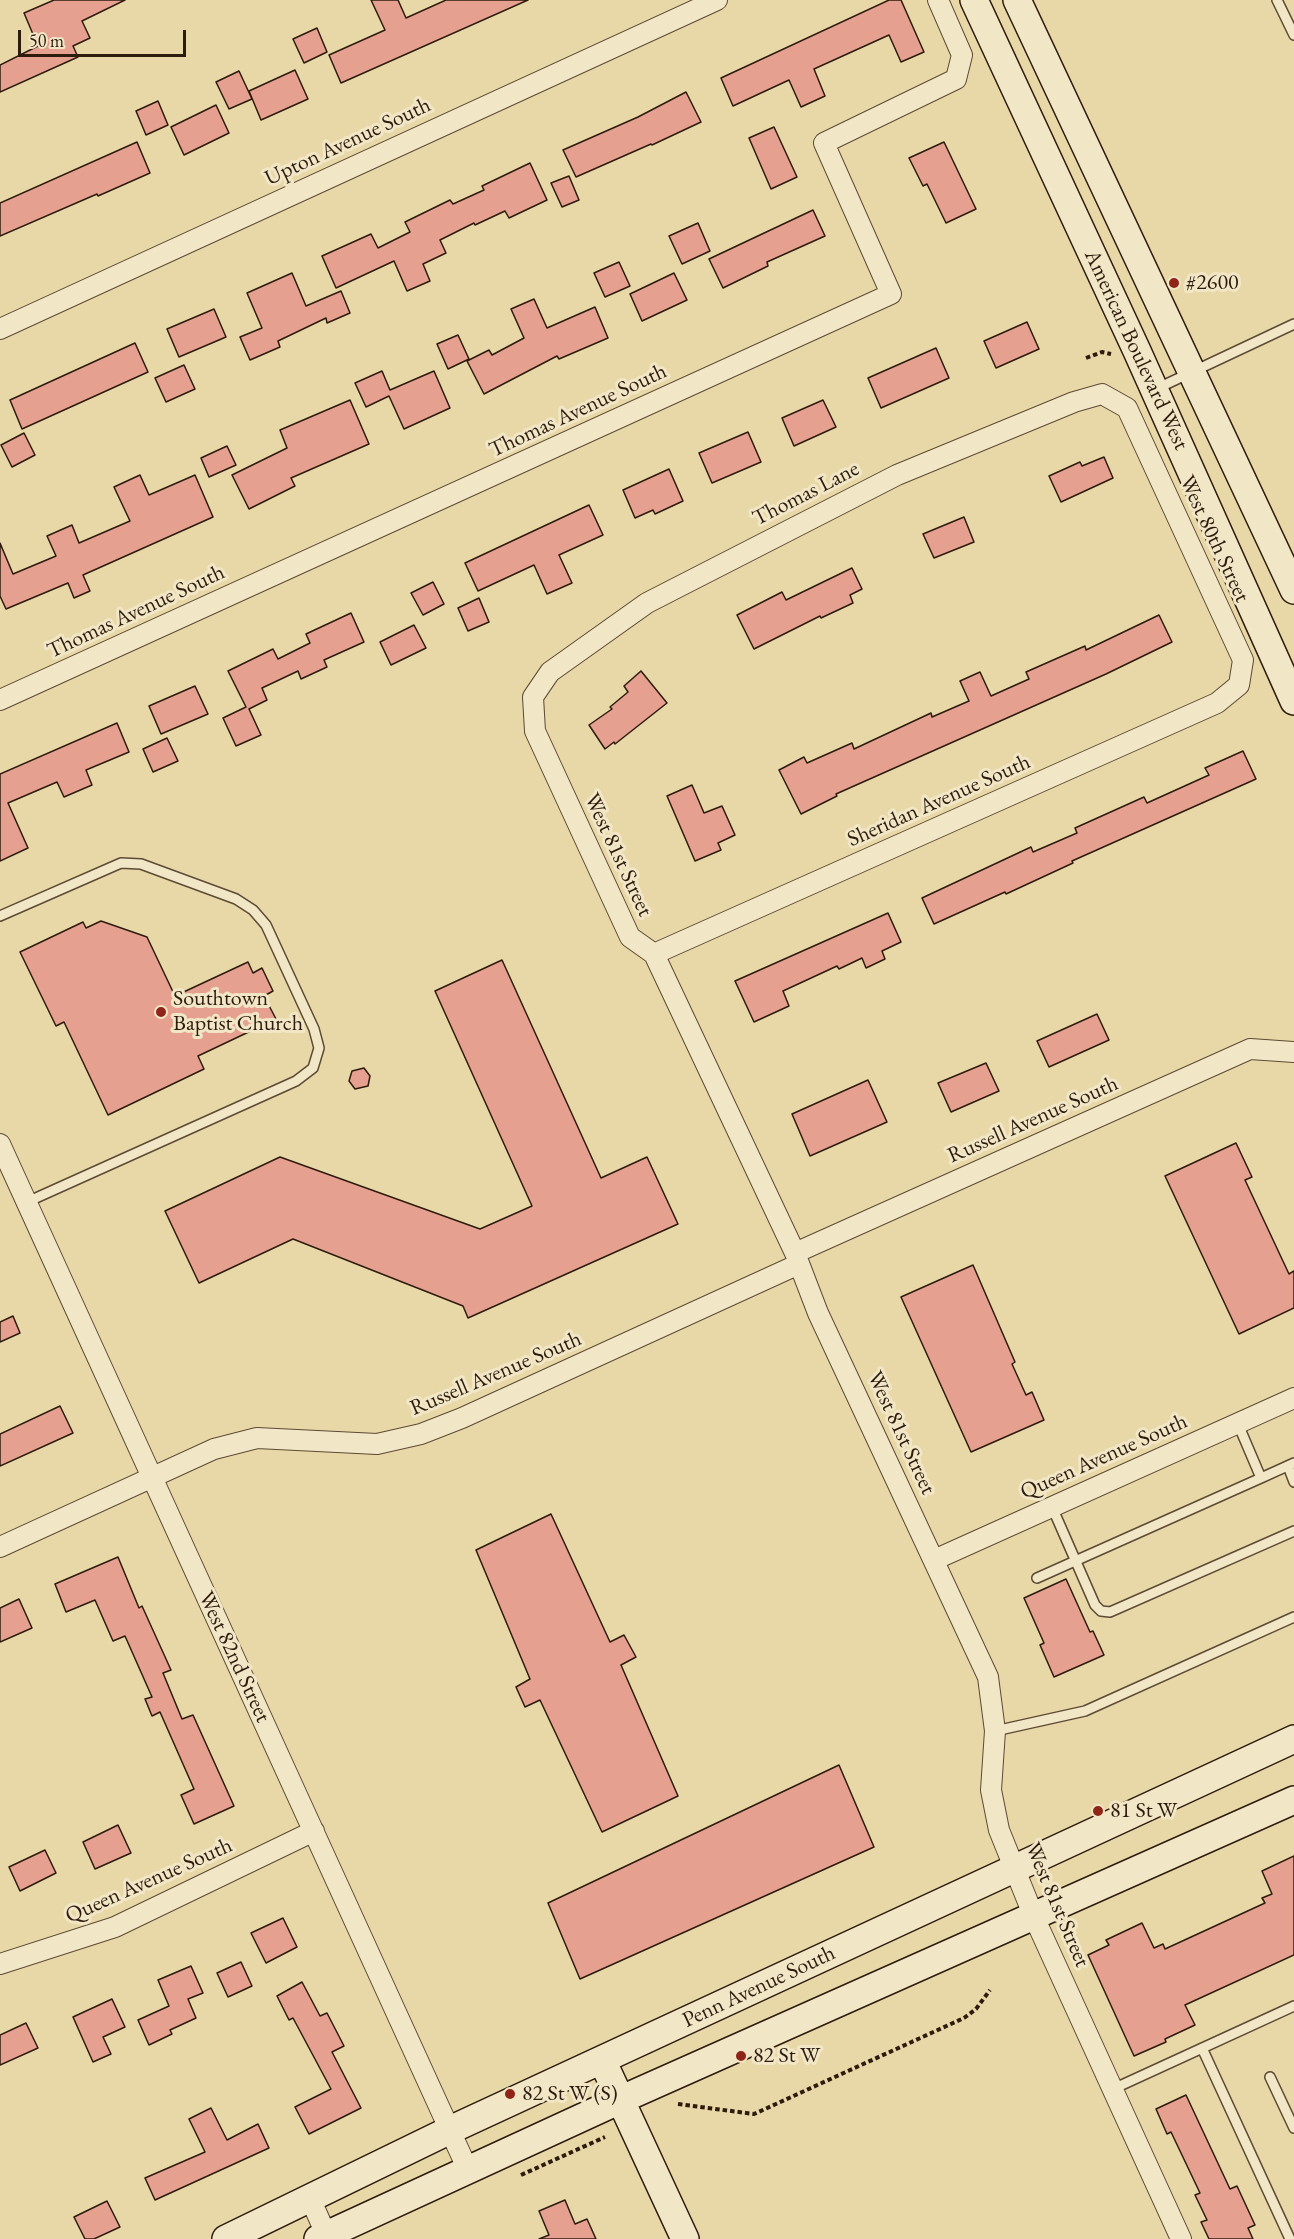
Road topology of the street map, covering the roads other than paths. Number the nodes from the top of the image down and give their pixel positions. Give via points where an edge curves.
1 (717, 0) edge
2 (938, 0) edge
3 (974, 0) edge
4 (1017, 0) edge
5 (1277, 0) edge
6 (1294, 35) edge
7 (1045, 58) junction
8 (1009, 75) junction
9 (1294, 324) edge
10 (0, 328) edge
11 (1191, 372) junction
12 (1155, 390) junction
13 (1102, 394) joint
14 (1294, 590) edge
15 (550, 672) joint
16 (1239, 684) joint
17 (0, 700) edge
18 (1294, 700) edge
19 (0, 916) edge
20 (654, 954) junction
21 (1294, 1052) edge
22 (0, 1144) edge
23 (4, 1165) edge
24 (27, 1202) junction
25 (797, 1258) junction
26 (1294, 1398) edge
27 (1238, 1424) junction
28 (1291, 1465) edge
29 (152, 1478) junction
30 (1261, 1478) junction
31 (1294, 1482) edge
32 (1052, 1507) junction
33 (1294, 1531) edge
34 (0, 1547) edge
35 (934, 1560) junction
36 (1076, 1561) junction
37 (1037, 1578) dead end
38 (1294, 1617) edge
39 (995, 1731) junction
40 (1294, 1738) edge
41 (1294, 1800) edge
42 (1294, 1819) edge
43 (314, 1831) junction
44 (1015, 1868) junction
45 (1110, 1882) junction
46 (1034, 1917) junction
47 (0, 1964) edge
48 (1293, 2010) edge
49 (1202, 2048) junction
50 (602, 2060) junction
51 (1270, 2077) dead end
52 (1113, 2089) junction
53 (620, 2100) junction
54 (1294, 2128) edge
55 (450, 2130) junction
56 (468, 2170) junction
57 (310, 2198) junction
58 (1294, 2218) edge
59 (1283, 2223) junction
60 (324, 2238) edge
61 (226, 2239) edge
62 (685, 2239) edge
63 (1181, 2239) edge
64 (1290, 2239) edge

1 - 10 street, Upton Avenue South
2 - 17 street, Thomas Avenue South via 962,55 956,79 824,143 891,294
3 - 8 main road, American Boulevard West
4 - 7 main road, American Boulevard West
5 - 6 lane
7 - 8 main road
7 - 11 main road, American Boulevard West
8 - 12 main road, American Boulevard West
9 - 11 lane
11 - 12 lane
11 - 14 main road, American Boulevard West
12 - 18 main road, American Boulevard West
13 - 15 street, Thomas Lane via 897,474 647,603
13 - 16 street, West 80th Street via 1127,408 1132,418 1243,660
15 - 20 street, West 81st Street via 533,697 535,731 630,938
16 - 20 street, Sheridan Avenue South via 1217,703
19 - 24 lane via 121,862 141,864 236,899 254,910 266,926 319,1048 313,1068 296,1081
20 - 25 street, West 81st Street
21 - 25 street, Russell Avenue South via 1250,1049
22 - 23 street, West 82nd Street
23 - 24 street, West 82nd Street
24 - 29 street, West 82nd Street
25 - 29 street, Russell Avenue South via 421,1434 377,1444 257,1438 214,1449
25 - 35 street, West 81st Street via 818,1313
26 - 27 street, Queen Avenue South
27 - 30 lane
27 - 32 street, Queen Avenue South
28 - 30 lane
28 - 31 lane
29 - 34 street, Russell Avenue South
29 - 43 street, West 82nd Street
30 - 36 lane
32 - 35 street, Queen Avenue South
32 - 36 lane
33 - 36 lane via 1110,1612 1095,1605
35 - 39 street, West 81st Street via 988,1677
36 - 37 lane
38 - 39 lane via 1085,1710
39 - 44 street, West 81st Street via 991,1790 999,1830
40 - 44 main road, Penn Avenue South
41 - 45 main road, Penn Avenue South
42 - 45 main road via 1212,1857
43 - 47 street, Queen Avenue South via 115,1927
43 - 55 street, West 82nd Street
44 - 46 street, West 81st Street
44 - 50 main road, Penn Avenue South
45 - 46 main road, Penn Avenue South
46 - 52 street, West 81st Street
46 - 53 main road, Penn Avenue South
48 - 49 lane
49 - 52 lane
49 - 59 lane
50 - 53 main road
50 - 55 main road, Penn Avenue South
51 - 54 lane
52 - 63 street, West 81st Street
53 - 56 main road, Penn Avenue South
53 - 62 main road
55 - 56 street, West 82nd Street
55 - 57 main road, Penn Avenue South
56 - 60 main road, Penn Avenue South
57 - 60 street
57 - 61 main road, Penn Avenue South
58 - 59 lane
59 - 64 lane

